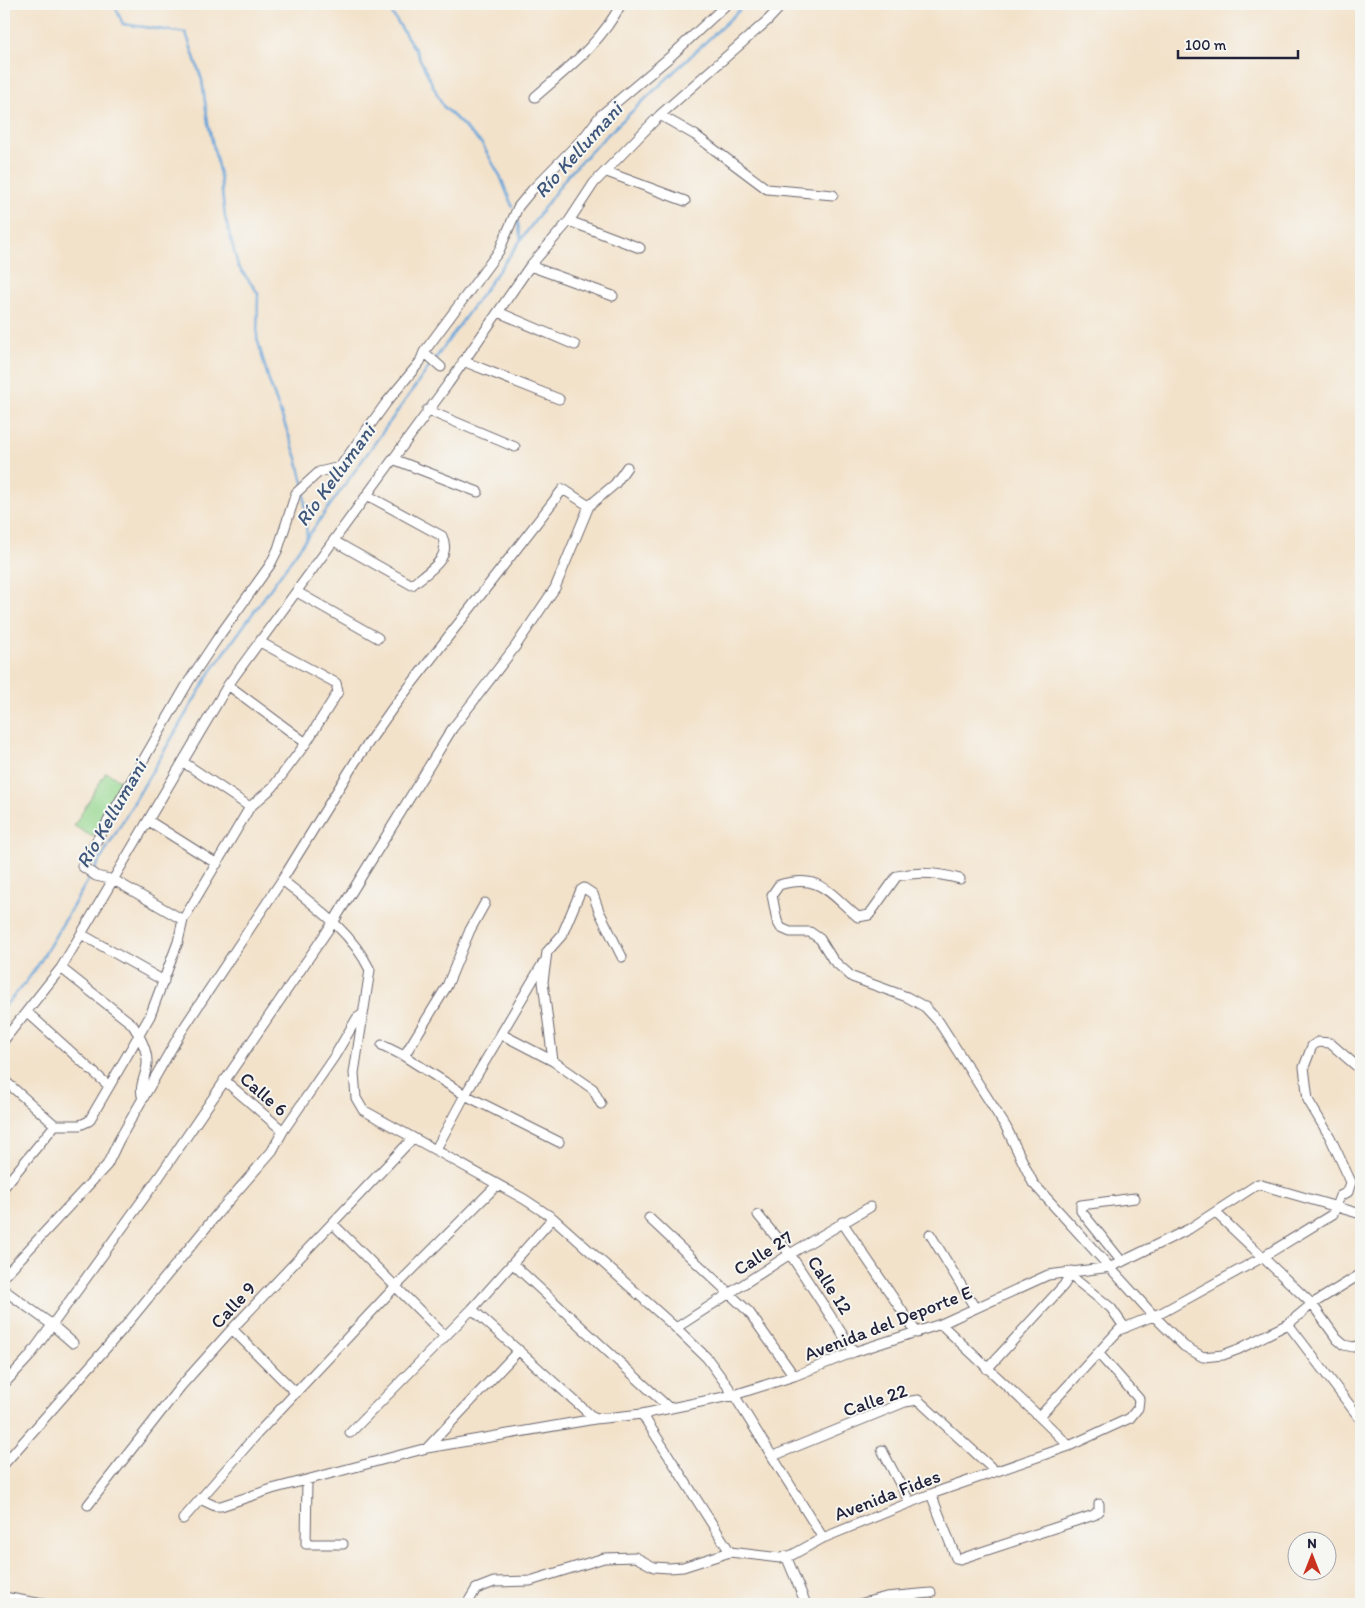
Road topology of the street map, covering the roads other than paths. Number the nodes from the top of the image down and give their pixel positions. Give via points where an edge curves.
1 (622, 4) edge
2 (727, 4) edge
3 (783, 4) edge
4 (535, 97) dead end
5 (660, 115) junction
6 (607, 172) junction
7 (833, 195) dead end
8 (685, 201) dead end
9 (569, 221) junction
10 (640, 248) dead end
11 (530, 266) junction
12 (613, 296) dead end
13 (498, 312) junction
14 (575, 345) dead end
15 (463, 361) junction
16 (559, 399) dead end
17 (427, 410) junction
18 (514, 447) dead end
19 (393, 459) junction
20 (627, 467) dead end
21 (478, 492) dead end
22 (367, 495) junction
23 (589, 506) junction
24 (334, 541) junction
25 (297, 592) junction
26 (378, 638) dead end
27 (260, 642) junction
28 (228, 686) junction
29 (306, 743) junction
30 (184, 762) junction
31 (250, 806) junction
32 (149, 821) junction
33 (216, 864) junction
34 (960, 879) dead end
35 (114, 880) junction
36 (282, 880) junction
37 (485, 903) dead end
38 (183, 920) junction
39 (334, 921) junction
40 (81, 934) junction
41 (548, 952) junction
42 (622, 957) dead end
43 (61, 968) junction
44 (164, 981) junction
45 (28, 1013) junction
46 (363, 1014) junction
47 (139, 1034) junction
48 (501, 1034) junction
49 (4, 1040) edge
50 (382, 1045) dead end
51 (404, 1056) junction
52 (553, 1061) junction
53 (1361, 1070) edge
54 (4, 1080) edge
55 (224, 1080) junction
56 (108, 1086) junction
57 (465, 1095) junction
58 (143, 1099) junction
59 (601, 1104) dead end
60 (55, 1125) junction
61 (283, 1131) junction
62 (413, 1138) junction
63 (559, 1142) dead end
64 (436, 1149) junction
65 (4, 1170) edge
66 (11, 1177) junction
67 (497, 1185) junction
68 (4, 1187) edge
69 (1135, 1198) dead end
70 (870, 1207) dead end
71 (1336, 1207) junction
72 (1216, 1213) junction
73 (1361, 1214) edge
74 (758, 1215) dead end
75 (553, 1218) junction
76 (649, 1218) dead end
77 (842, 1222) junction
78 (334, 1224) junction
79 (930, 1234) dead end
80 (790, 1254) junction
81 (1261, 1258) junction
82 (1122, 1262) junction
83 (513, 1264) junction
84 (1111, 1267) junction
85 (1072, 1273) junction
86 (1361, 1274) edge
87 (4, 1276) edge
88 (394, 1288) junction
89 (4, 1290) edge
90 (730, 1294) junction
91 (1312, 1304) junction
92 (975, 1308) junction
93 (472, 1309) junction
94 (1154, 1316) junction
95 (51, 1324) junction
96 (941, 1324) junction
97 (1288, 1324) junction
98 (676, 1328) junction
99 (1125, 1328) junction
100 (232, 1329) junction
101 (917, 1333) junction
102 (444, 1335) junction
103 (73, 1343) dead end
104 (1361, 1345) edge
105 (519, 1350) junction
106 (854, 1352) junction
107 (1098, 1353) junction
108 (987, 1369) junction
109 (794, 1376) junction
110 (4, 1384) edge
111 (296, 1393) junction
112 (734, 1395) junction
113 (668, 1407) junction
114 (642, 1414) junction
115 (1040, 1416) junction
116 (595, 1418) junction
117 (1361, 1420) edge
118 (350, 1433) dead end
119 (1069, 1446) junction
120 (427, 1448) junction
121 (882, 1450) dead end
122 (773, 1456) junction
123 (4, 1464) edge
124 (995, 1471) junction
125 (307, 1480) junction
126 (931, 1494) junction
127 (202, 1500) junction
128 (910, 1503) junction
129 (1099, 1504) dead end
130 (88, 1505) dead end
131 (184, 1519) dead end
132 (823, 1538) junction
133 (344, 1544) dead end
134 (730, 1552) junction
135 (786, 1556) junction
136 (931, 1593) dead end
137 (7, 1600) edge
138 (40, 1604) edge
139 (466, 1604) edge
140 (806, 1604) edge
141 (859, 1604) edge

1 - 4 street via 588,51
2 - 35 street via 600,116 532,190 518,207 499,251 433,361 420,362 340,468 319,472 296,494 270,565 189,681 82,866 92,874
3 - 5 street
5 - 6 street
5 - 7 street via 695,135 767,188
6 - 8 street
6 - 9 street via 594,183
9 - 10 street
9 - 11 street
11 - 12 street
11 - 13 street
13 - 14 street
13 - 15 street
15 - 16 street
15 - 17 street
17 - 18 street
17 - 19 street
19 - 21 street
19 - 22 street
20 - 23 street via 615,484
22 - 24 street
22 - 24 street via 442,536 446,545 444,556 412,585
23 - 36 street via 563,489 392,710 355,762
23 - 39 street via 554,588 515,647 452,729
24 - 25 street
25 - 26 street
25 - 27 street
27 - 28 street
27 - 29 street via 336,682 339,687
28 - 29 street
28 - 30 street
29 - 31 street via 273,787
30 - 31 street
30 - 32 street
31 - 33 street
32 - 33 street
32 - 35 street
33 - 38 street
34 - 84 street via 945,874 897,876 869,915 864,917 858,917 811,881 779,885 772,895 781,928 790,932 810,932 820,938 834,960 852,977 907,997 924,1007 939,1022 1006,1127 1032,1183
35 - 38 street
35 - 40 street
36 - 39 street
36 - 58 street via 181,1032
37 - 51 street via 447,986
38 - 44 street
39 - 46 street via 370,970
39 - 55 street
40 - 43 street
40 - 44 street
41 - 42 street via 562,935 584,888 593,894
41 - 48 street
41 - 52 street via 543,982
43 - 45 street
43 - 47 street via 132,1024
44 - 47 street
45 - 49 street
45 - 56 street
46 - 61 street via 356,1018 334,1057
46 - 62 street via 356,1055 356,1098 363,1110
47 - 56 street
47 - 58 street via 147,1065 140,1092
48 - 52 street
48 - 57 street
50 - 51 street
51 - 57 street
52 - 59 street via 593,1089
53 - 71 street via 1324,1041 1312,1046 1304,1067 1308,1100 1330,1137 1350,1182 1348,1192 1340,1196
54 - 60 street
55 - 61 street, Calle 6
55 - 95 street via 159,1176
56 - 60 street via 89,1120 80,1125
57 - 63 street
57 - 64 street
58 - 87 street via 107,1165
60 - 66 street
61 - 123 street via 272,1151
62 - 64 street
62 - 78 street, Calle 9
64 - 67 street
65 - 66 street
66 - 68 street
67 - 75 street
67 - 88 street
69 - 82 street via 1081,1205 1081,1211
70 - 77 street, Calle 27
71 - 72 street, Avenida del Deporte E via 1258,1184
71 - 73 street
71 - 81 street via 1333,1214
72 - 81 street
72 - 82 street, Avenida del Deporte E
74 - 80 street, Calle 12
75 - 83 street
75 - 98 street
76 - 90 street
77 - 80 street, Calle 27
77 - 101 street
78 - 88 street
78 - 100 street, Calle 9
79 - 92 street
80 - 90 street, Calle 27
80 - 106 street, Calle 12
81 - 91 street
81 - 94 street
82 - 84 street, Avenida del Deporte E
83 - 93 street
83 - 113 street
84 - 85 street, Avenida del Deporte E
84 - 94 street
85 - 92 street, Avenida del Deporte E via 1048,1275
85 - 99 street via 1110,1308
85 - 108 street
86 - 91 street
88 - 102 street
88 - 111 street
89 - 95 street
90 - 98 street, Calle 27
90 - 109 street via 750,1312
91 - 97 street
91 - 104 street via 1344,1345
92 - 96 street, Avenida del Deporte E
93 - 102 street
93 - 105 street
94 - 97 street via 1184,1346 1203,1356 1223,1355 1239,1349
94 - 99 street
95 - 103 street
95 - 110 street via 29,1357
96 - 101 street, Avenida del Deporte E
96 - 108 street
97 - 117 street
98 - 112 street via 708,1358
99 - 107 street via 1119,1330
100 - 111 street
100 - 130 street, Calle 9 via 181,1386
101 - 106 street, Avenida del Deporte E
102 - 118 street
105 - 116 street
105 - 120 street
106 - 109 street, Avenida del Deporte E
107 - 115 street
107 - 119 street, Avenida Fides via 1136,1395 1139,1404 1130,1418
108 - 115 street
109 - 112 street, Avenida del Deporte E
111 - 127 street
112 - 113 street, Avenida del Deporte E
112 - 122 street
113 - 114 street, Avenida del Deporte E
114 - 116 street, Avenida del Deporte E
114 - 134 street
115 - 119 street
116 - 120 street, Avenida del Deporte E
119 - 124 street, Avenida Fides
120 - 125 street, Avenida del Deporte E
121 - 128 street
122 - 124 street, Calle 22 via 904,1402 918,1400
122 - 132 street
124 - 126 street, Avenida Fides
125 - 127 street, Avenida del Deporte E via 221,1506
125 - 133 street via 306,1544
126 - 128 street, Avenida Fides
126 - 129 street via 956,1558 960,1559 1094,1516
127 - 131 street
128 - 132 street, Avenida Fides
132 - 135 street, Avenida Fides
134 - 135 street, Avenida Fides
134 - 139 street via 683,1567 668,1568 654,1567 635,1557 604,1558 530,1581 494,1582 476,1589
135 - 140 street
136 - 141 street via 886,1597
137 - 138 street

